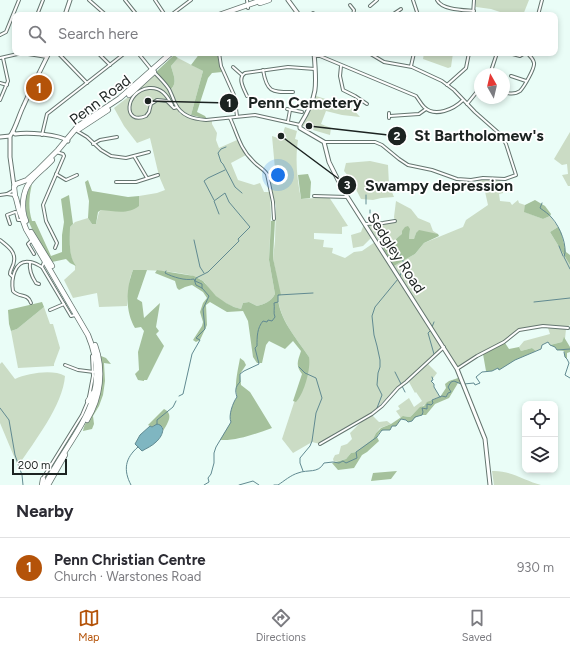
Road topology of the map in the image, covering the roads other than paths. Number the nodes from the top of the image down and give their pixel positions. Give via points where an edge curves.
1 (19, 0) edge
2 (44, 0) edge
3 (70, 0) edge
4 (89, 0) edge
5 (125, 0) edge
6 (155, 0) edge
7 (191, 0) edge
8 (262, 0) edge
9 (269, 0) edge
10 (288, 0) edge
11 (377, 0) edge
12 (413, 0) edge
13 (437, 0) edge
14 (474, 0) edge
15 (542, 0) edge
16 (247, 4) edge
17 (350, 5) dead end
18 (356, 6) dead end
19 (370, 6) dead end
20 (353, 8) junction
21 (400, 9) dead end
22 (474, 11) joint
23 (14, 12) edge
24 (38, 12) edge
25 (66, 12) edge
26 (103, 12) edge
27 (135, 12) edge
28 (163, 12) edge
29 (174, 12) edge
30 (233, 12) edge
31 (297, 12) edge
32 (354, 12) edge
33 (396, 12) edge
34 (417, 12) edge
35 (539, 12) edge
36 (12, 16) edge
37 (0, 34) edge
38 (12, 56) edge
39 (41, 56) edge
40 (61, 56) edge
41 (101, 56) edge
42 (122, 56) edge
43 (140, 56) edge
44 (168, 56) edge
45 (170, 56) edge
46 (219, 56) edge
47 (314, 56) edge
48 (320, 56) edge
49 (374, 56) edge
50 (413, 56) edge
51 (468, 56) edge
52 (496, 56) edge
53 (530, 56) edge
54 (47, 57) joint
55 (1, 58) edge
56 (110, 66) junction
57 (342, 66) junction
58 (411, 66) junction
59 (492, 68) edge
60 (234, 69) dead end
61 (315, 69) junction
62 (263, 70) junction
63 (153, 71) junction
64 (242, 75) junction
65 (511, 76) dead end
66 (526, 81) junction
67 (0, 83) edge
68 (87, 83) junction
69 (7, 85) junction
70 (447, 85) junction
71 (292, 91) dead end
72 (510, 93) edge
73 (246, 95) dead end
74 (474, 95) edge
75 (0, 100) edge
76 (463, 100) junction
77 (366, 104) dead end
78 (467, 104) junction
79 (172, 106) junction
80 (177, 107) junction
81 (426, 109) junction
82 (301, 111) dead end
83 (237, 116) junction
84 (389, 116) dead end
85 (230, 118) junction
86 (288, 122) junction
87 (300, 126) junction
88 (77, 130) junction
89 (13, 132) junction
90 (42, 135) junction
91 (10, 136) junction
92 (0, 137) edge
93 (116, 137) dead end
94 (67, 140) junction
95 (324, 142) junction
96 (93, 144) junction
97 (58, 152) junction
98 (148, 152) dead end
99 (134, 156) junction
100 (13, 172) junction
101 (56, 174) junction
102 (77, 175) dead end
103 (158, 175) dead end
104 (147, 178) junction
105 (21, 182) junction
106 (116, 182) dead end
107 (27, 188) junction
108 (15, 193) junction
109 (7, 194) junction
110 (0, 195) edge
111 (314, 196) dead end
112 (24, 197) junction
113 (348, 197) junction
114 (17, 211) junction
115 (274, 219) dead end
116 (395, 221) dead end
117 (10, 224) dead end
118 (364, 224) junction
119 (0, 240) edge
120 (32, 240) junction
121 (55, 248) dead end
122 (34, 254) dead end
123 (45, 261) junction
124 (30, 262) junction
125 (42, 266) junction
126 (13, 278) junction
127 (39, 284) dead end
128 (30, 303) dead end
129 (64, 304) junction
130 (50, 310) dead end
131 (76, 314) junction
132 (568, 328) dead end
133 (444, 347) junction
134 (92, 356) dead end
135 (65, 365) dead end
136 (458, 371) junction
137 (94, 372) junction
138 (97, 380) junction
139 (88, 401) junction
140 (320, 444) dead end
141 (43, 479) joint
142 (42, 485) edge
143 (48, 485) edge
144 (490, 485) edge

1 - 23 street
2 - 24 street
3 - 25 street
4 - 26 street
5 - 27 street
6 - 28 street
7 - 29 street
8 - 16 highway
9 - 16 highway
10 - 31 street
11 - 19 street
12 - 34 street
13 - 22 street via 440,5
14 - 22 street
15 - 35 street
16 - 30 highway
17 - 20 street
18 - 20 street
20 - 32 street
21 - 33 street
36 - 37 street via 4,34
38 - 55 street
39 - 54 street
40 - 68 street
41 - 56 street
42 - 56 street
43 - 63 street
44 - 63 highway, Penn Road
45 - 63 highway, Penn Road
46 - 83 street via 221,66 234,95
47 - 61 street
48 - 57 street
49 - 58 street via 384,62
50 - 58 street
51 - 70 street via 466,68
52 - 59 street
53 - 66 street via 533,59 534,69
54 - 89 street
55 - 69 street
56 - 68 street
57 - 77 street via 342,90
57 - 81 street via 416,96
58 - 70 street
60 - 64 street
61 - 62 street
61 - 87 street via 314,98
62 - 64 street
62 - 71 street via 268,88 275,92
63 - 80 street via 169,89
63 - 88 highway, Penn Road via 121,101
63 - 94 highway, Penn Road via 120,98 78,126
64 - 73 street
65 - 66 street
66 - 72 street via 519,92
67 - 69 street
68 - 90 street via 47,114
69 - 75 street
70 - 76 street
74 - 78 street
76 - 78 street
76 - 81 street via 454,107 442,111
78 - 95 street via 504,140 516,175 465,180 408,165 375,142
79 - 79 street via 164,93 152,88 137,92 132,97 129,107 132,115 139,117 146,116 151,104 157,100 165,100
79 - 80 street
80 - 85 street via 185,115 199,120
81 - 84 street via 419,114
82 - 86 street via 288,109
83 - 85 street
83 - 86 street via 255,116
85 - 115 street via 240,144 267,174
86 - 87 street
87 - 95 street
88 - 94 highway, Penn Road
88 - 96 street
89 - 90 street
89 - 91 street
90 - 94 street
91 - 92 street
91 - 100 street
93 - 96 street
94 - 97 highway, Penn Road
95 - 113 street, Sedgley Road via 329,162
96 - 99 street via 111,156
97 - 101 street via 64,156
97 - 105 highway, Penn Road via 33,175
97 - 107 highway, Penn Road
98 - 99 street
99 - 104 street
100 - 105 street via 16,179
100 - 108 street
101 - 102 street via 66,180
101 - 121 street via 43,207 46,221 57,243
103 - 104 street
104 - 106 street via 132,182
105 - 107 highway
105 - 108 highway, Penn Road
107 - 112 highway
108 - 109 street
108 - 109 street
108 - 112 highway
108 - 114 highway
109 - 110 street
111 - 113 street
112 - 143 highway via 26,222 90,334 100,368 99,388 91,414
113 - 118 street, Sedgley Road
114 - 117 street via 7,215
114 - 120 highway
116 - 118 street
118 - 133 street, Sedgley Road
119 - 126 street via 9,246 12,252 14,261 10,274
120 - 122 street via 28,244
120 - 123 highway
123 - 125 street
123 - 131 highway
124 - 125 street
124 - 126 street via 17,267
124 - 127 street via 34,279
125 - 129 street
126 - 128 street via 13,291 19,296 28,297
129 - 130 street
129 - 131 street via 71,316
131 - 138 highway via 93,349
132 - 136 street via 543,326 520,330 477,356
133 - 136 street, Sedgley Road
133 - 140 street via 372,414
134 - 137 street
135 - 137 street
136 - 144 street via 486,439
137 - 139 street
138 - 139 highway
138 - 142 highway via 87,414
139 - 141 street
141 - 142 highway

